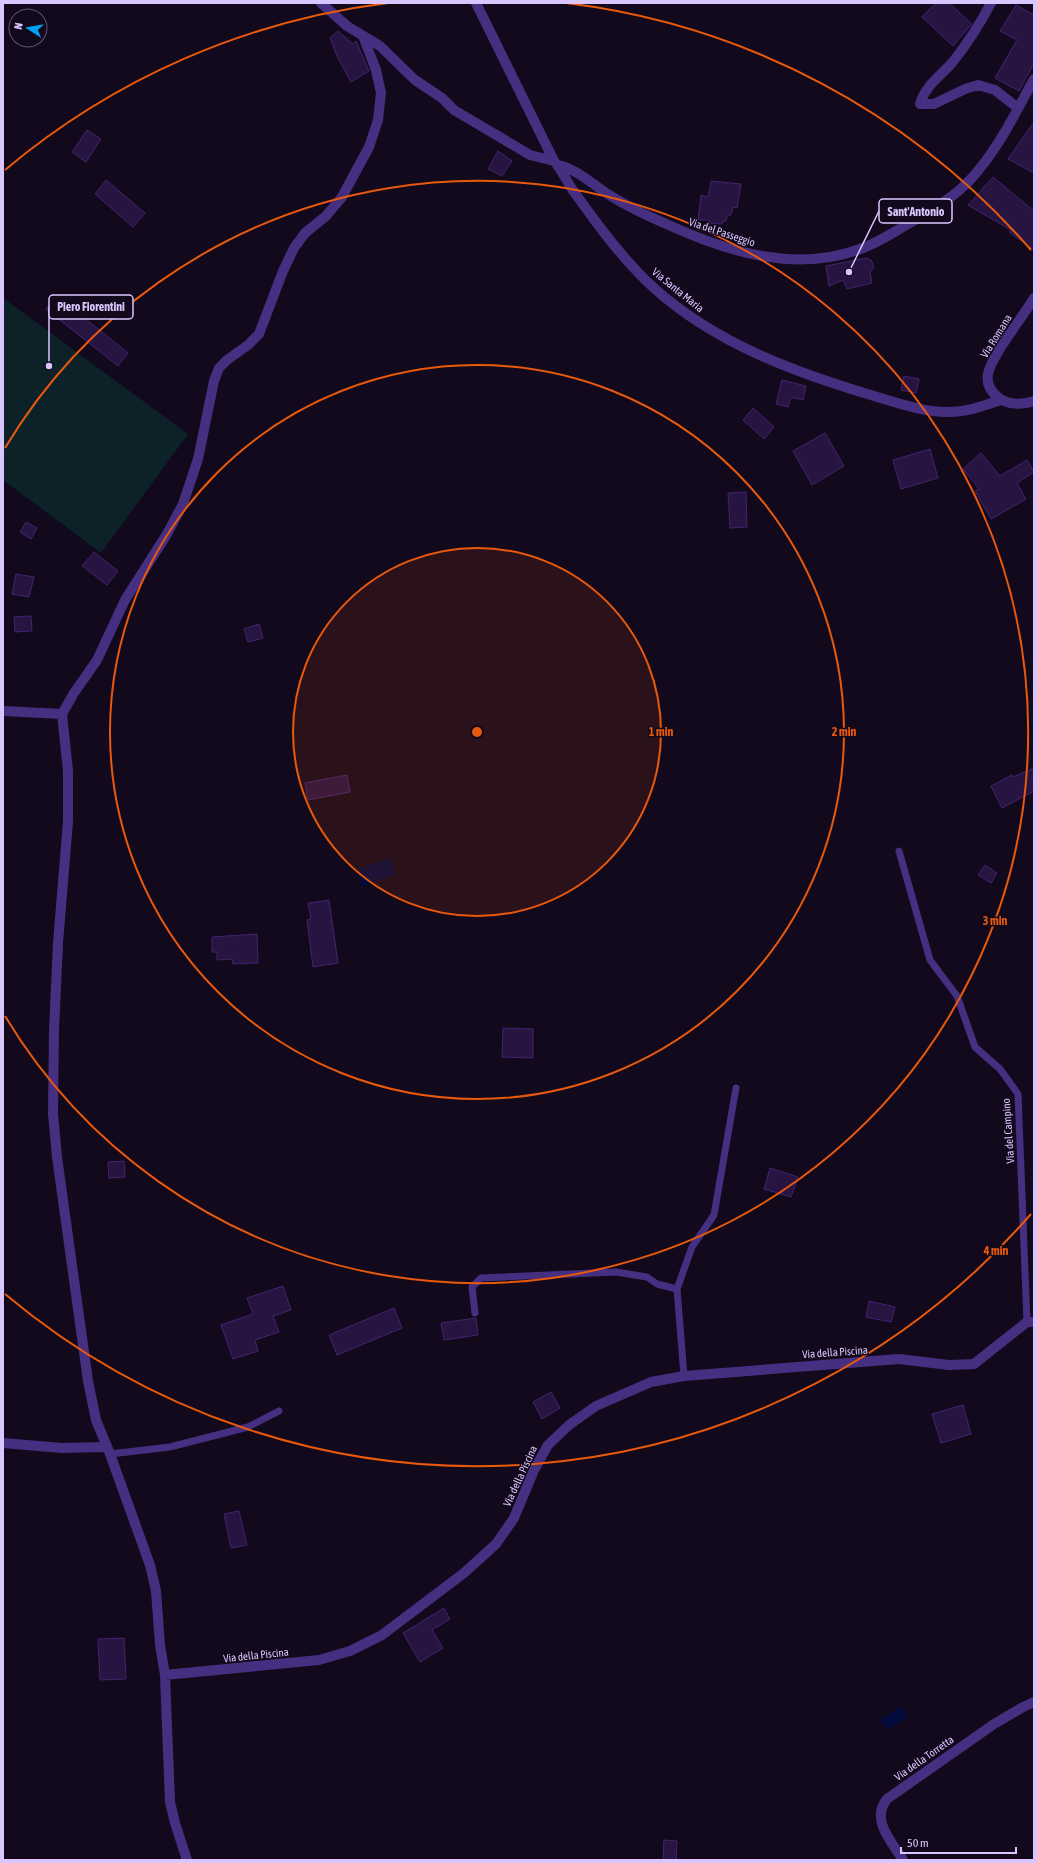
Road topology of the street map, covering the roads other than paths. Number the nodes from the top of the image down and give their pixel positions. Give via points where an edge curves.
1 (320, 3) edge
2 (476, 3) edge
3 (991, 3) edge
4 (363, 36) junction
5 (1034, 79) edge
6 (1018, 108) junction
7 (556, 163) junction
8 (1034, 298) edge
9 (1001, 400) junction
10 (1034, 401) edge
11 (3, 711) edge
12 (62, 714) junction
13 (899, 851) dead end
14 (736, 1088) dead end
15 (677, 1289) junction
16 (475, 1312) dead end
17 (1031, 1322) edge
18 (684, 1376) junction
19 (279, 1411) dead end
20 (3, 1443) edge
21 (109, 1451) junction
22 (165, 1676) junction
23 (1034, 1702) edge
24 (187, 1860) edge
25 (903, 1860) edge

1 - 4 street, Via del Passeggio
2 - 7 street, Via Santa Maria
3 - 6 street via 980,25 952,63 933,81 922,96 920,104 934,104 978,85 995,90
4 - 7 street, Via del Passeggio via 380,46 414,80 442,98 454,110 530,155
4 - 12 street via 378,77 381,100 378,120 369,147 342,197 326,216 305,233 294,248 259,334 219,368 198,459 184,504 125,600 97,660
5 - 6 street, Via del Passeggio
6 - 7 street, Via del Passeggio via 984,163 950,198 875,243 855,251 826,257 767,257 710,243 634,209 570,168
7 - 9 street, Via Santa Maria via 594,218 636,269 668,300 721,336 751,352 858,391 925,410 963,411
8 - 9 street, Via Romana via 988,375 993,393
9 - 10 street via 1018,403
11 - 12 street
12 - 21 street via 68,771 68,821 55,1006 54,1132 88,1381 96,1420
13 - 17 lane, Via del Campino via 930,960 957,996 975,1047 1000,1069 1018,1094
14 - 15 lane via 714,1215 692,1247
15 - 16 lane via 658,1284 647,1277 616,1272 481,1278 472,1286
15 - 18 lane
17 - 18 street, Via della Piscina via 974,1364 949,1365 898,1359
18 - 22 street, Via della Piscina via 651,1382 596,1406 569,1425 548,1445 534,1470 514,1518 496,1544 464,1573 382,1635 350,1651 319,1660
19 - 21 lane via 248,1427 170,1447
20 - 21 street
21 - 22 street via 152,1572
22 - 24 street via 170,1802
23 - 25 street, Via della Torretta via 994,1724 885,1802 880,1821

